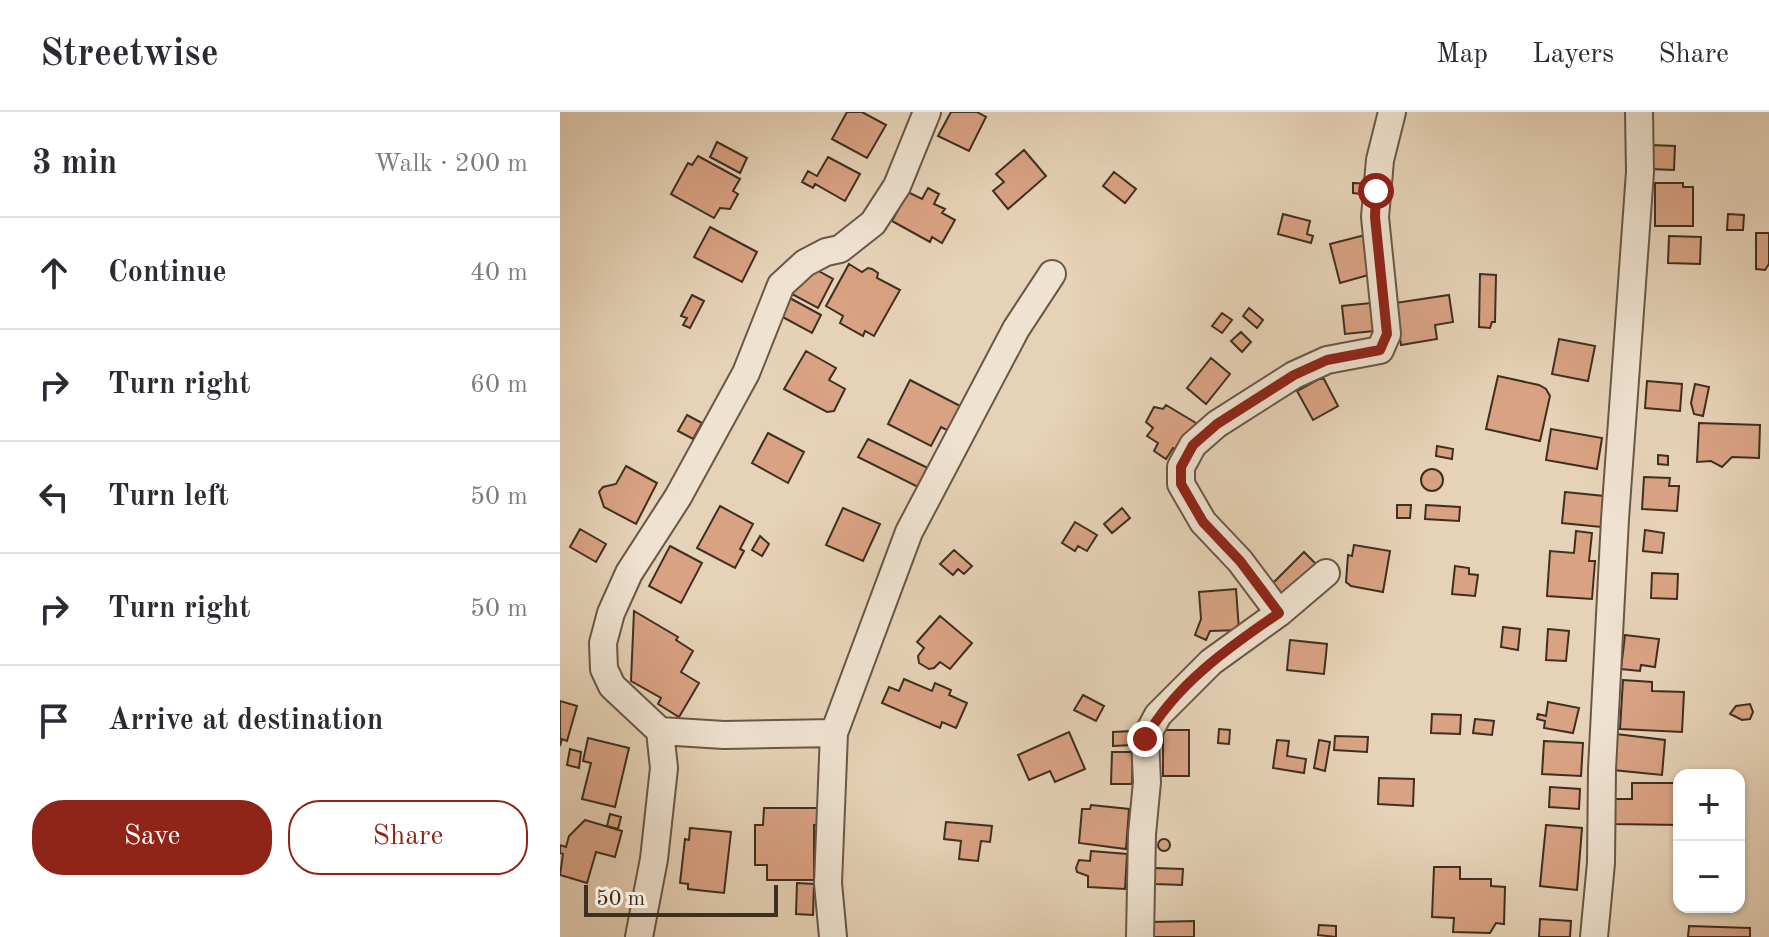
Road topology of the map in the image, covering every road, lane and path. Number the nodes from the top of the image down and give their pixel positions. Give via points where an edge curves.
1 (927, 112) edge
2 (1392, 112) edge
3 (1639, 112) edge
4 (1052, 274) dead end
5 (1326, 573) dead end
6 (1279, 613) junction
7 (660, 731) junction
8 (834, 733) junction
9 (639, 937) edge
10 (833, 937) edge
11 (1140, 937) edge
12 (1594, 937) edge

1 - 7 street via 897,186 873,223 840,249 805,263 781,285 746,373 611,613 603,643 604,669 612,686
2 - 6 street via 1380,160 1375,217 1387,334 1380,350 1327,360 1294,375 1217,424 1193,445 1181,467 1181,484 1203,522
3 - 12 street via 1640,172 1615,519
4 - 8 street via 1009,342 909,532
5 - 6 street
6 - 11 street via 1211,662 1158,715 1145,739
7 - 8 street
7 - 9 street via 664,768
8 - 10 street via 828,883

